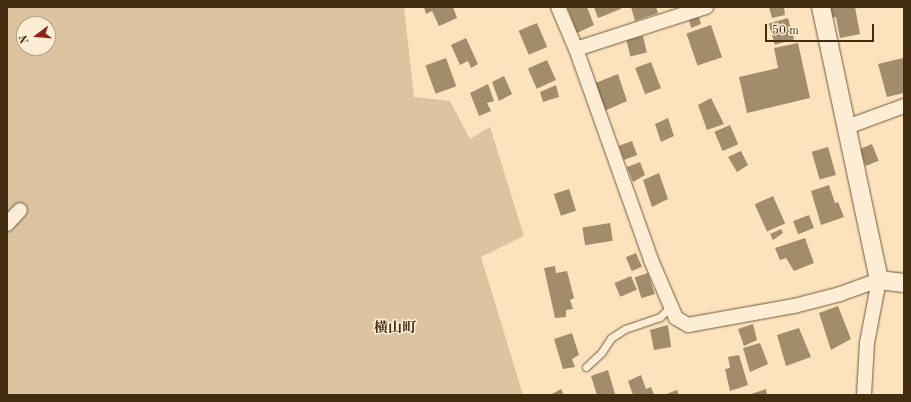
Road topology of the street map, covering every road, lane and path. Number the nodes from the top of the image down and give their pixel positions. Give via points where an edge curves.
1 (558, 7) edge
2 (706, 7) edge
3 (821, 7) edge
4 (677, 12) edge
5 (576, 49) junction
6 (904, 106) edge
7 (847, 127) junction
8 (20, 210) dead end
9 (7, 224) edge
10 (879, 280) junction
11 (904, 283) edge
12 (670, 307) junction
13 (586, 367) dead end
14 (864, 395) edge

1 - 5 street
2 - 4 street
3 - 7 street
4 - 5 street
5 - 12 street via 650,260
6 - 7 street
7 - 10 street
8 - 9 street
10 - 11 street
10 - 12 street via 810,303 688,325 676,318
10 - 14 street via 867,343
12 - 13 lane via 660,317 625,329 611,338 601,353

